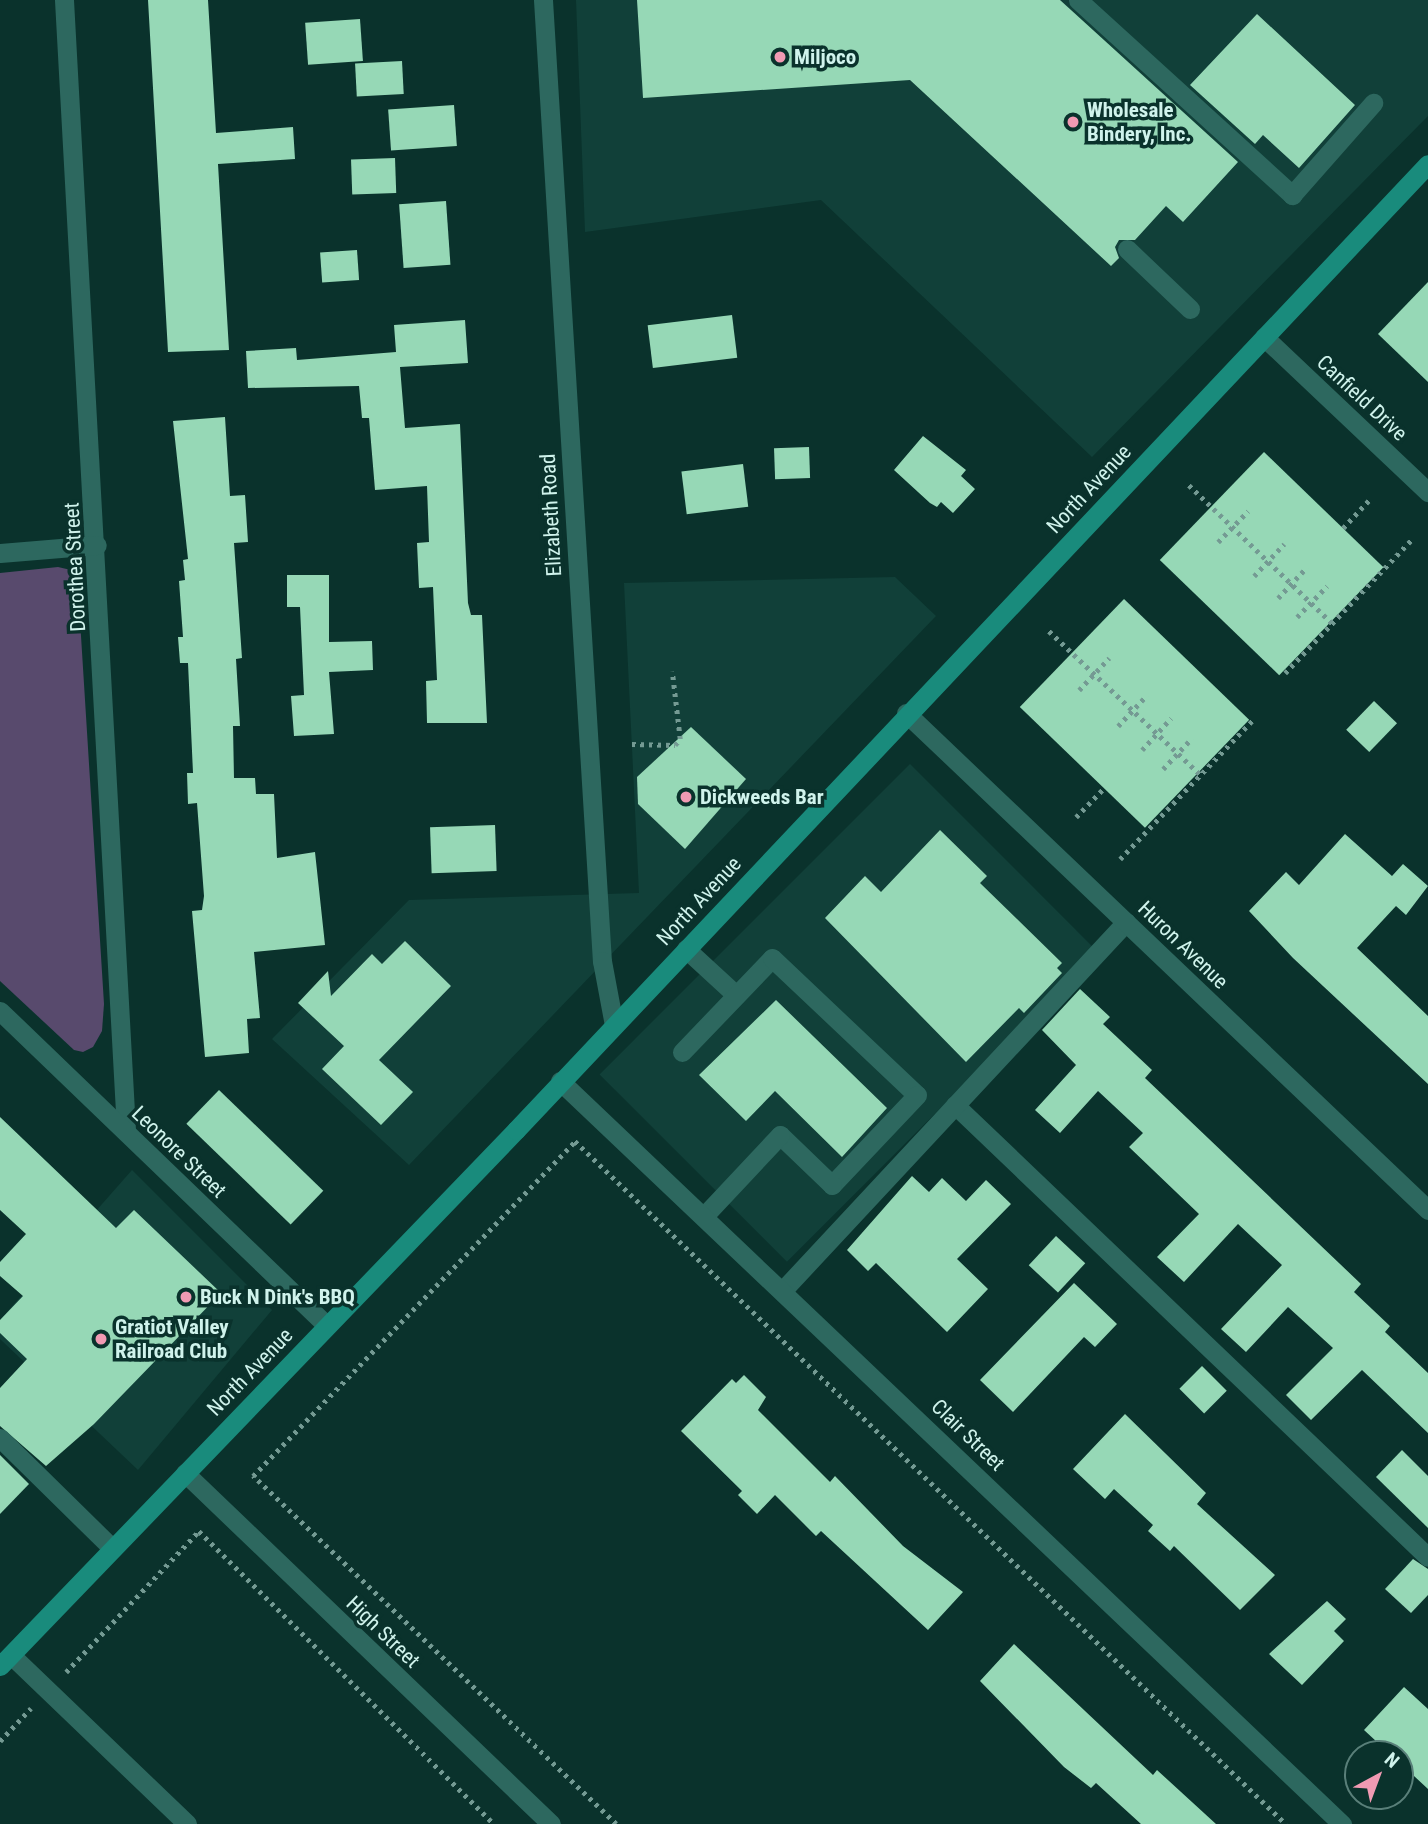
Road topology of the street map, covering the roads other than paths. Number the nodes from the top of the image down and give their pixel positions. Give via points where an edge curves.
1 (64, 0) edge
2 (542, 0) edge
3 (1078, 0) edge
4 (1373, 103) dead end
5 (1428, 164) edge
6 (1127, 249) dead end
7 (1190, 309) dead end
8 (1264, 337) junction
9 (1428, 492) edge
10 (97, 545) junction
11 (0, 553) edge
12 (906, 713) junction
13 (1125, 922) junction
14 (685, 949) junction
15 (736, 995) junction
16 (0, 1011) edge
17 (614, 1025) junction
18 (682, 1052) dead end
19 (560, 1081) junction
20 (955, 1105) junction
21 (126, 1131) junction
22 (1428, 1210) edge
23 (704, 1216) junction
24 (783, 1290) junction
25 (326, 1325) junction
26 (0, 1438) edge
27 (185, 1473) junction
28 (113, 1548) junction
29 (1428, 1557) edge
30 (4, 1660) edge
31 (187, 1824) edge
32 (551, 1824) edge
33 (1342, 1824) edge

1 - 10 street, Dorothea Street
2 - 17 street, Elizabeth Road via 601,950
3 - 4 street via 1292,195
5 - 8 main road, North Avenue
6 - 7 street
8 - 9 street, Canfield Drive
8 - 12 main road, North Avenue
10 - 11 street
10 - 21 street, Dorothea Street
12 - 13 street, Huron Avenue
12 - 14 main road, North Avenue
13 - 20 street
13 - 22 street, Huron Avenue
14 - 15 street
14 - 17 main road, North Avenue
15 - 18 street
15 - 23 street via 772,958 917,1095 832,1185 780,1135
16 - 21 street, Leonore Street
17 - 19 main road, North Avenue
19 - 23 street, Clair Street
19 - 25 main road, North Avenue
20 - 24 street
20 - 29 street
21 - 25 street, Leonore Street
23 - 24 street, Clair Street
24 - 33 street, Clair Street
25 - 27 main road, North Avenue
26 - 28 street
27 - 28 main road, North Avenue
27 - 32 street, High Street
28 - 30 main road, North Avenue
30 - 31 street via 49,1689

